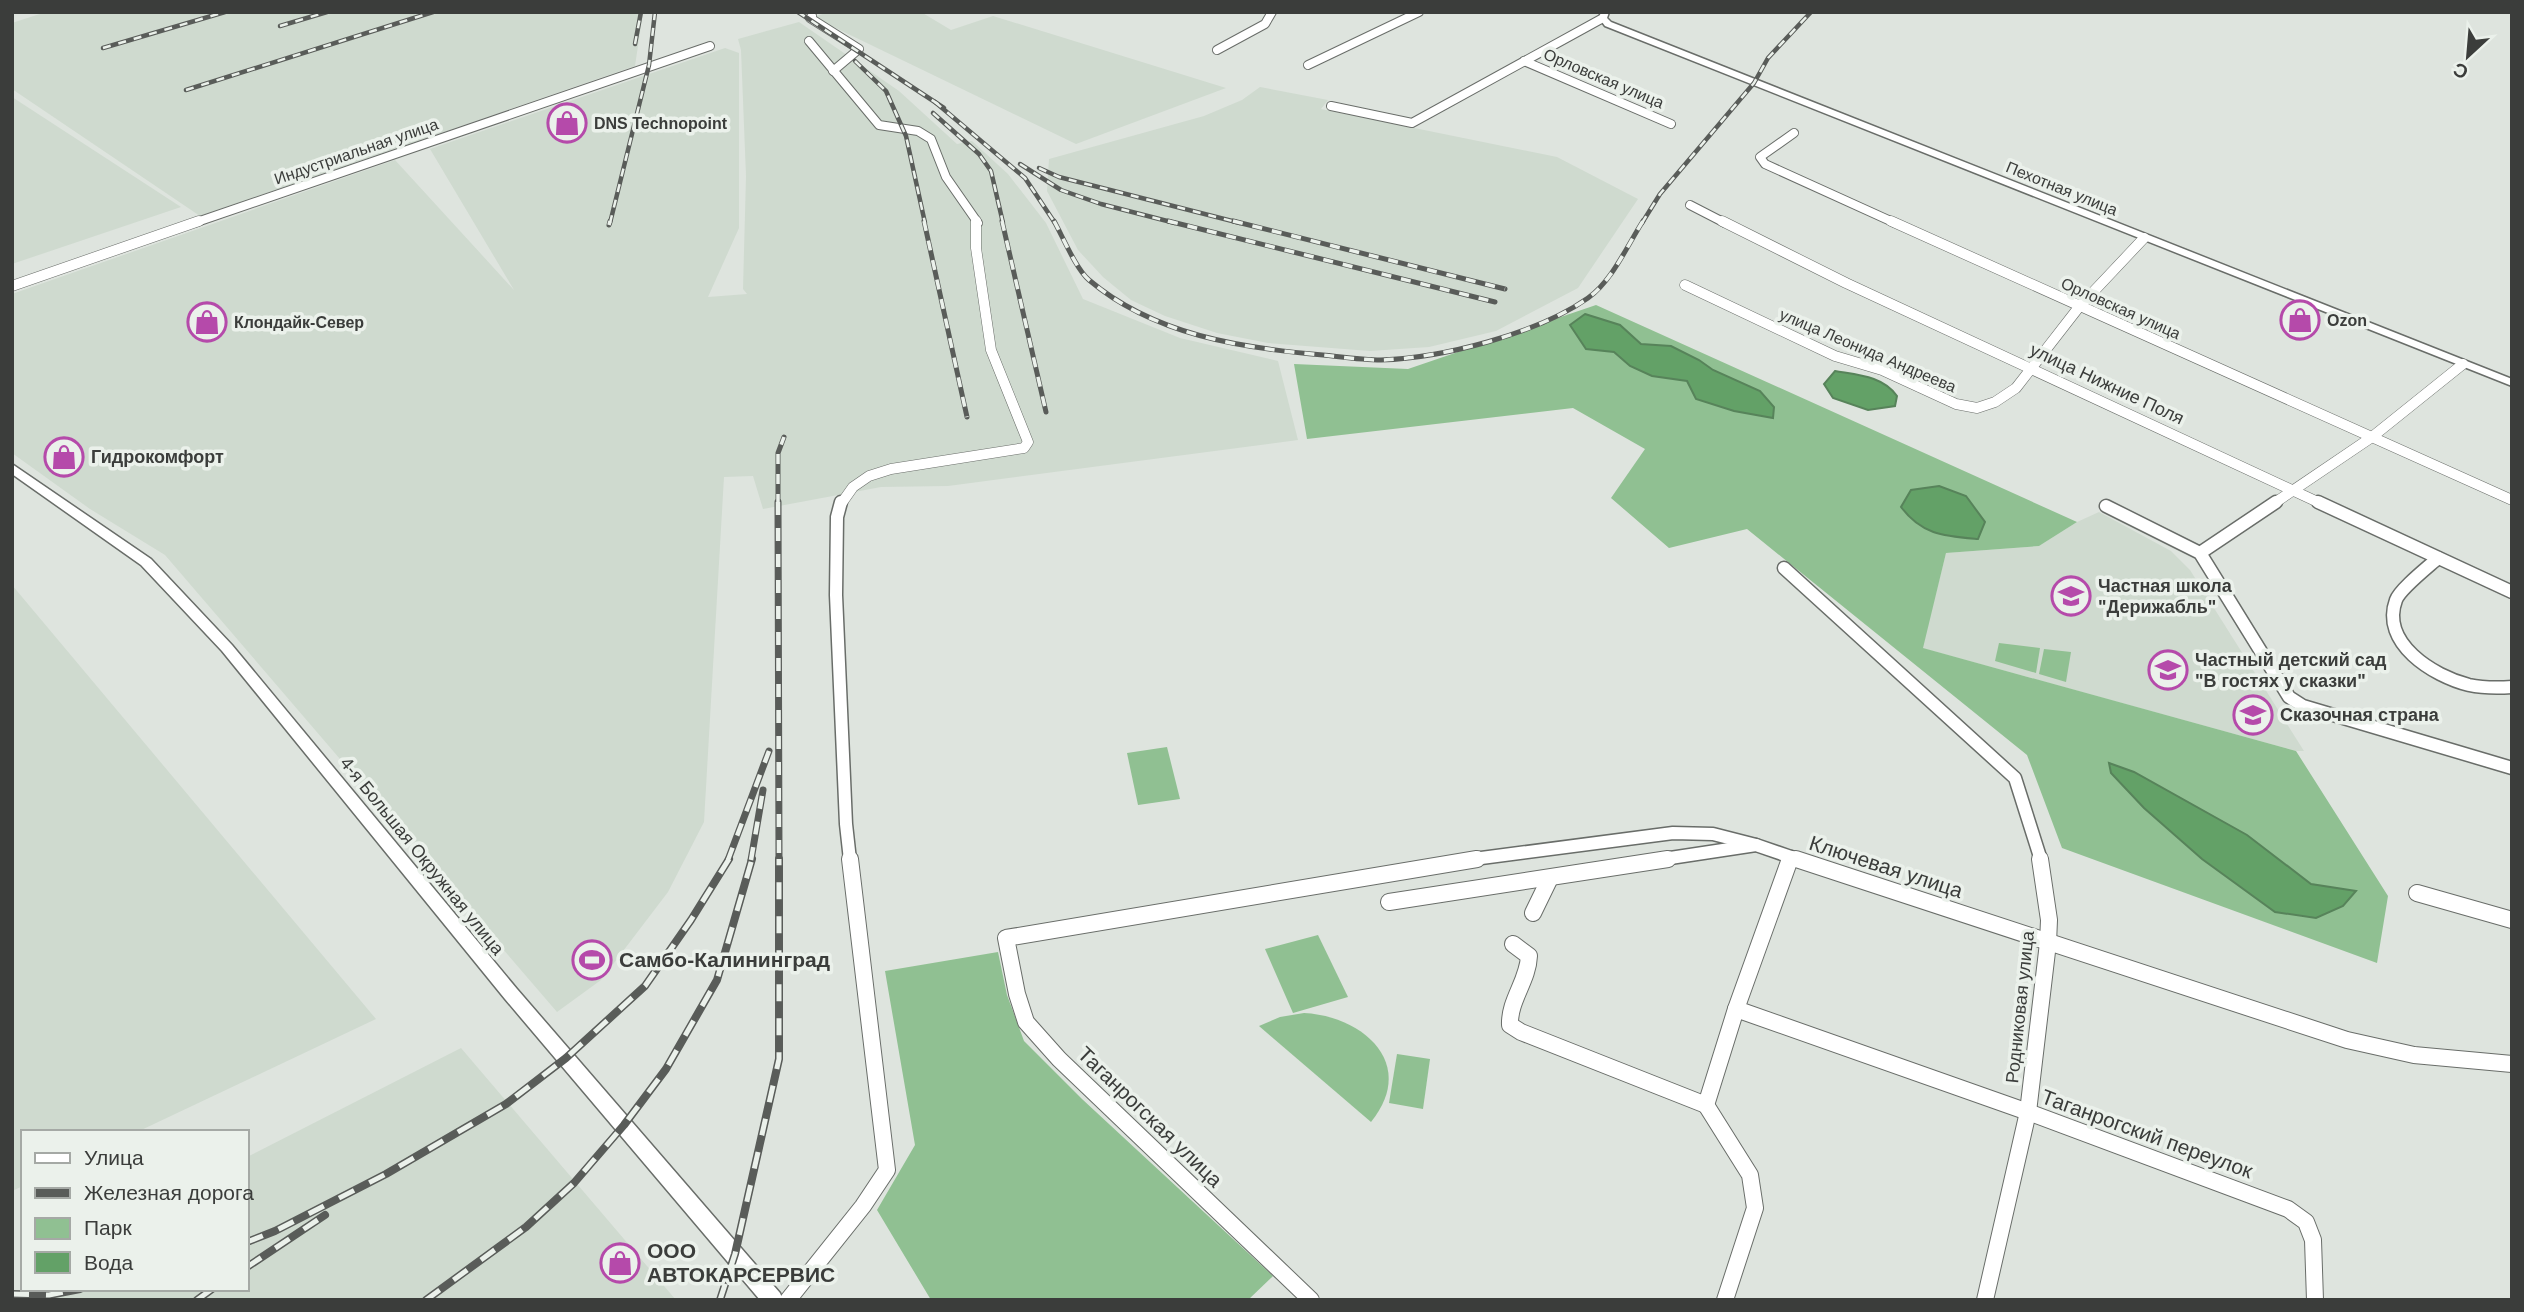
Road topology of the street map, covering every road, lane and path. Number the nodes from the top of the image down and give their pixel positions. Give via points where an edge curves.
1 (824, 12) edge
2 (1272, 12) edge
3 (1419, 12) edge
4 (1604, 15) edge
5 (809, 41) dead end
6 (710, 46) dead end
7 (1217, 50) dead end
8 (1524, 61) junction
9 (1308, 65) dead end
10 (833, 71) junction
11 (1331, 106) dead end
12 (1671, 124) dead end
13 (1794, 132) dead end
14 (1690, 205) dead end
15 (2144, 238) junction
16 (1685, 285) dead end
17 (12, 286) edge
18 (2079, 307) junction
19 (2463, 364) junction
20 (2032, 368) junction
21 (2512, 383) edge
22 (2372, 437) junction
23 (12, 468) edge
24 (2291, 491) junction
25 (2512, 500) edge
26 (2106, 506) dead end
27 (2200, 553) junction
28 (2438, 558) junction
29 (1784, 568) dead end
30 (2512, 592) edge
31 (2512, 687) edge
32 (2512, 768) edge
33 (1756, 845) junction
34 (1791, 858) junction
35 (1550, 878) junction
36 (2417, 893) dead end
37 (1389, 902) dead end
38 (1533, 913) dead end
39 (2512, 920) edge
40 (2048, 943) junction
41 (1513, 944) dead end
42 (1737, 1009) junction
43 (2512, 1064) edge
44 (1706, 1105) junction
45 (2028, 1112) junction
46 (774, 1300) edge
47 (788, 1300) edge
48 (1311, 1300) edge
49 (1726, 1300) edge
50 (1985, 1300) edge
51 (2315, 1300) edge

1 - 10 street via 808,17 859,49
2 - 7 street via 1265,23
3 - 9 street
4 - 8 street
4 - 15 street, Пехотная улица via 1608,24
5 - 10 street
6 - 17 street, Индустриальная улица
8 - 11 street via 1412,122
8 - 12 street, Орловская улица
10 - 47 street via 878,125 918,131 931,139 946,177 978,223 976,248 991,351 1028,442 1024,448 869,476 842,500 837,517 836,608 846,824 887,1170
13 - 18 street, Орловская улица via 1760,157 1765,164
14 - 20 street, улица Нижние Поля
15 - 18 street
15 - 19 street, Пехотная улица
16 - 20 street, улица Леонида Андреева via 1835,356 1882,370 1966,408 1995,402
18 - 20 street
18 - 22 street, Орловская улица
19 - 21 street, Пехотная улица
19 - 22 street
20 - 24 street, улица Нижние Поля
22 - 24 street
22 - 25 street, Орловская улица
23 - 46 street, 4-я Большая Окружная улица via 146,562 227,648 511,994
24 - 27 street
24 - 28 street, улица Нижние Поля
26 - 27 street
27 - 32 street via 2288,697 2320,713
28 - 30 street, улица Нижние Поля
28 - 31 street via 2396,598 2392,623 2407,648 2431,668 2463,684 2492,690
29 - 40 street, Родниковая улица via 2014,778 2043,867
33 - 34 street
33 - 35 street
33 - 48 street, Таганрогская улица via 1713,834 1674,833 1516,852 1006,938 1026,1022
34 - 40 street, Ключевая улица
34 - 42 street, Ключевая улица
35 - 37 street
35 - 38 street
36 - 39 street
40 - 43 street, Ключевая улица via 2347,1041 2414,1055
40 - 45 street, Родниковая улица
41 - 44 street via 1529,956 1530,967 1509,1016 1510,1025
42 - 44 street, Ключевая улица
42 - 45 street, Таганрогский переулок
44 - 49 street via 1750,1175 1755,1208
45 - 50 street, Родниковая улица
45 - 51 street, Таганрогский переулок via 2288,1209 2306,1222 2313,1240

